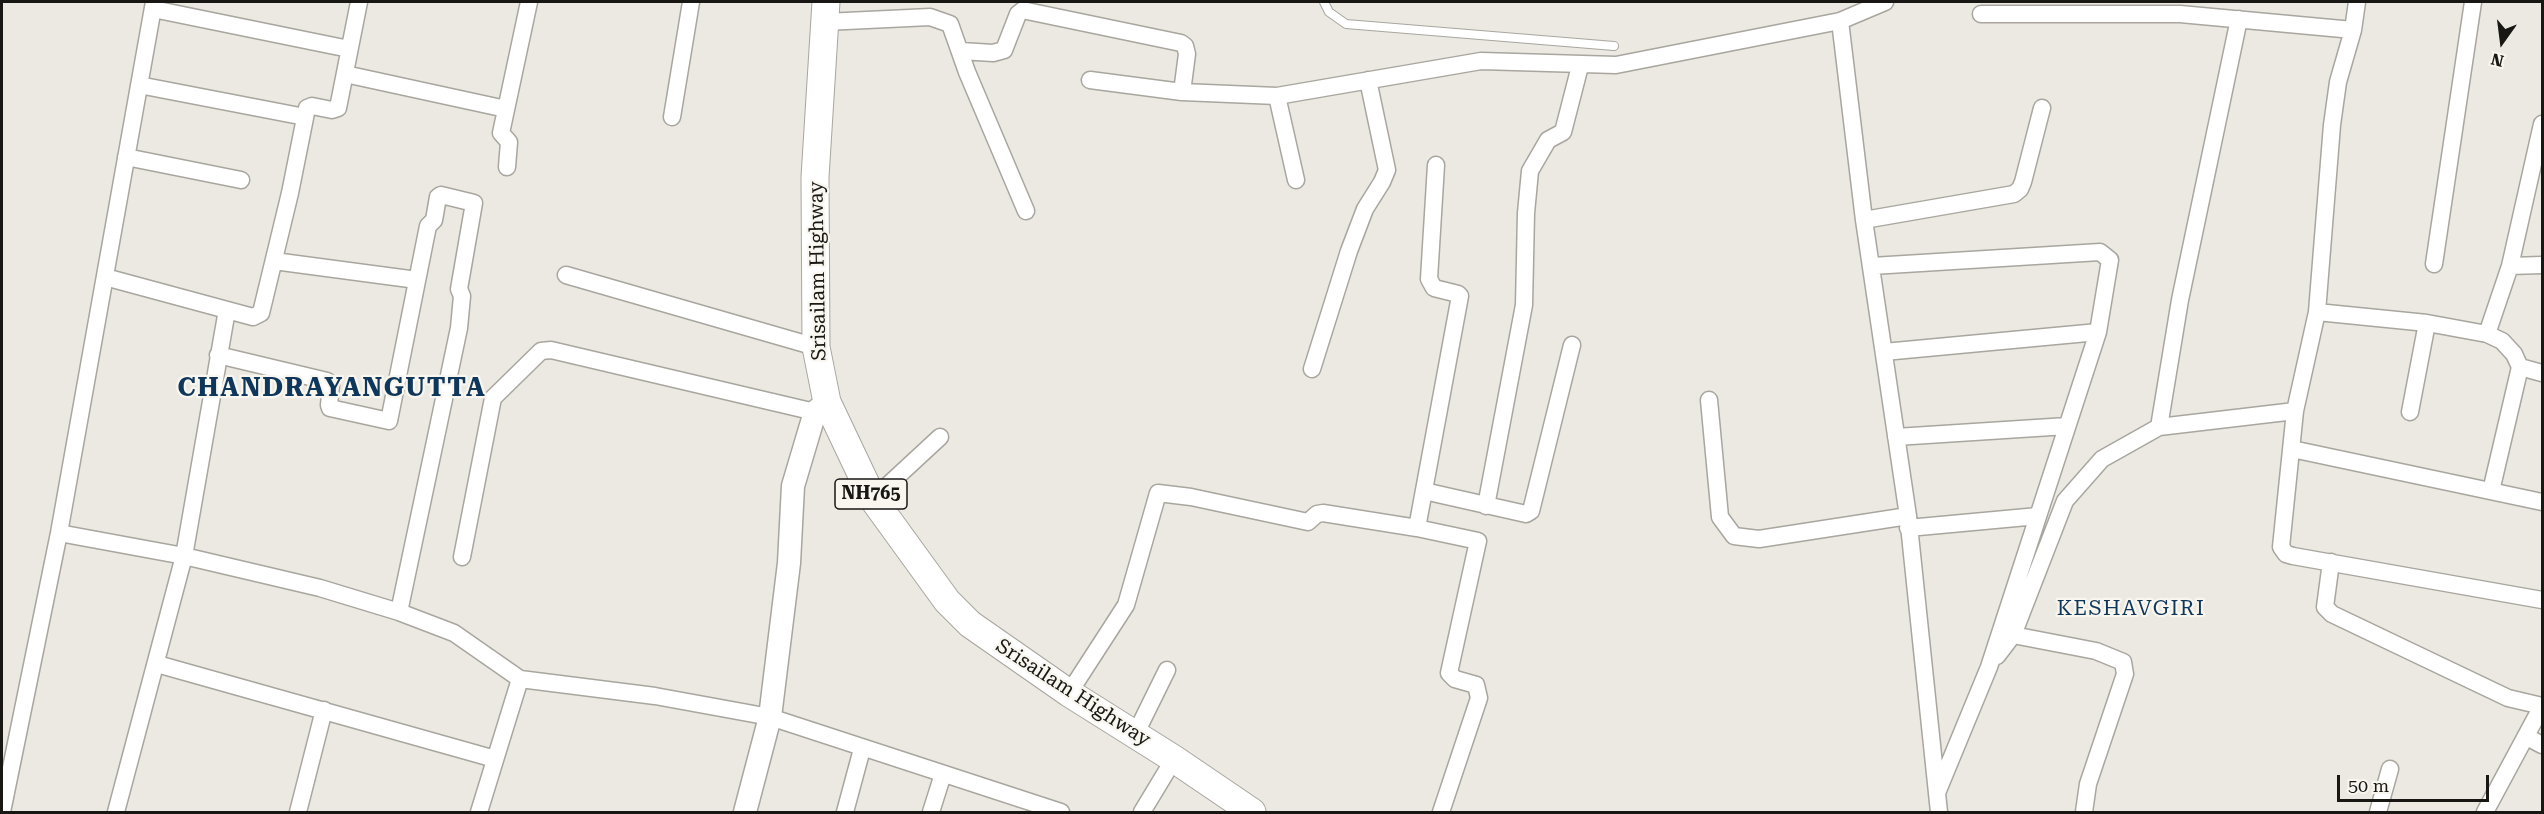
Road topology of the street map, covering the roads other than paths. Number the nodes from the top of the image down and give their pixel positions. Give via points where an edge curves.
1 (359, 2) edge
2 (529, 2) edge
3 (691, 2) edge
4 (1324, 2) edge
5 (1884, 2) edge
6 (2357, 2) edge
7 (2473, 2) edge
8 (153, 5) edge
9 (826, 12) edge
10 (1981, 14) dead end
11 (2239, 19) junction
12 (1840, 21) junction
13 (2353, 30) junction
14 (1614, 45) dead end
15 (349, 49) junction
16 (961, 51) junction
17 (1580, 66) junction
18 (345, 74) junction
19 (1090, 80) dead end
20 (1368, 80) junction
21 (139, 85) junction
22 (1182, 92) junction
23 (1277, 96) junction
24 (2042, 108) dead end
25 (506, 109) junction
26 (305, 117) junction
27 (672, 117) dead end
28 (2542, 124) edge
29 (126, 157) junction
30 (1436, 165) dead end
31 (507, 167) dead end
32 (241, 180) dead end
33 (1296, 180) dead end
34 (1026, 211) dead end
35 (1864, 220) junction
36 (274, 261) junction
37 (2433, 264) dead end
38 (2542, 265) edge
39 (1872, 266) junction
40 (2510, 266) junction
41 (566, 275) dead end
42 (105, 277) junction
43 (417, 280) junction
44 (227, 310) junction
45 (2318, 312) junction
46 (2427, 323) junction
47 (2098, 332) junction
48 (2487, 334) junction
49 (1572, 345) dead end
50 (816, 347) junction
51 (1884, 352) junction
52 (218, 355) junction
53 (2520, 367) junction
54 (1312, 369) dead end
55 (2542, 373) edge
56 (1709, 400) dead end
57 (821, 407) junction
58 (2295, 411) junction
59 (2410, 411) dead end
60 (2067, 426) junction
61 (2159, 427) junction
62 (1896, 437) junction
63 (940, 438) dead end
64 (2292, 449) junction
65 (1424, 491) junction
66 (2491, 491) junction
67 (873, 499) junction
68 (2542, 502) edge
69 (1486, 506) junction
70 (2038, 516) junction
71 (1908, 522) junction
72 (1417, 528) junction
73 (58, 532) junction
74 (184, 556) junction
75 (462, 557) dead end
76 (2331, 562) junction
77 (2542, 600) edge
78 (399, 612) junction
79 (2013, 635) junction
80 (157, 664) junction
81 (1989, 667) junction
82 (1167, 670) dead end
83 (520, 679) junction
84 (1069, 693) junction
85 (2542, 706) edge
86 (324, 710) junction
87 (770, 717) junction
88 (1136, 735) junction
89 (2527, 737) junction
90 (2542, 745) edge
91 (862, 749) junction
92 (495, 759) junction
93 (1174, 759) junction
94 (2390, 769) dead end
95 (943, 774) junction
96 (1937, 793) junction
97 (2, 813) edge
98 (116, 813) edge
99 (298, 813) edge
100 (479, 813) edge
101 (745, 813) edge
102 (844, 813) edge
103 (931, 813) edge
104 (1061, 813) edge
105 (1142, 813) edge
106 (1252, 813) edge
107 (1441, 813) edge
108 (1939, 813) edge
109 (2084, 813) edge
110 (2378, 813) edge
111 (2485, 813) edge

1 - 15 street
2 - 25 street
3 - 27 street
4 - 14 lane via 1329,12 1346,24
5 - 12 street
6 - 13 street
7 - 37 street
8 - 15 street
8 - 21 street
9 - 16 street via 938,18 950,24
9 - 50 highway, Srisailam Highway / NH765 via 815,177
10 - 11 street via 2180,14
11 - 13 street
11 - 61 street via 2180,300
12 - 17 street via 1616,65
12 - 35 street
13 - 45 street via 2338,82 2332,125
15 - 18 street
16 - 22 street via 1004,50 1023,10 1181,43 1187,54
16 - 34 street
17 - 20 street via 1481,61
17 - 69 street via 1563,132 1541,148 1530,171 1524,305
18 - 25 street
18 - 26 street via 338,108 309,106
19 - 22 street
20 - 23 street
20 - 54 street via 1387,170 1365,209 1349,251
21 - 26 street
21 - 29 street
22 - 23 street
23 - 33 street
24 - 35 street via 2023,182 2014,194
25 - 31 street via 501,133 509,142
26 - 36 street
28 - 40 street
29 - 32 street
29 - 42 street
30 - 65 street via 1428,279 1434,288 1460,296
35 - 39 street
36 - 43 street
36 - 44 street via 261,313 253,317
38 - 40 street
39 - 47 street via 2100,252 2110,260 2110,267
39 - 51 street
40 - 48 street
41 - 50 street
42 - 44 street
42 - 73 street
43 - 52 street via 389,421 330,408 331,385 327,381
43 - 78 street via 438,197 473,201 459,289 459,328
44 - 52 street
45 - 46 street
45 - 58 street
46 - 48 street
46 - 59 street
47 - 51 street
47 - 60 street
48 - 53 street via 2502,341
49 - 69 street via 1531,511 1526,514
50 - 57 highway, Srisailam Highway / NH765
51 - 62 street
52 - 74 street
53 - 55 street
53 - 66 street
56 - 71 street via 1720,517 1734,536 1759,539
57 - 67 highway, Srisailam Highway / NH765
57 - 75 street via 542,351 493,398
57 - 87 main road via 793,486 789,563
58 - 61 street
58 - 64 street
60 - 62 street
60 - 70 street
61 - 79 street via 2102,459 2065,501
62 - 71 street
63 - 67 street
64 - 66 street
64 - 76 street via 2281,547 2286,554
65 - 69 street
65 - 72 street
66 - 68 street
67 - 84 highway, Srisailam Highway / NH765 via 947,601 970,624
70 - 71 street
70 - 81 street
71 - 96 street
72 - 84 street via 1323,513 1308,522 1158,493 1126,605
72 - 107 street via 1478,541 1449,673 1455,679 1476,685 1479,698
73 - 74 street
73 - 97 street
74 - 78 street via 320,588
74 - 80 street
76 - 77 street
76 - 85 street via 2325,607 2332,614 2508,698
78 - 83 street via 454,633
79 - 81 street
79 - 109 street via 2096,651 2123,662 2125,674 2088,784
80 - 86 street
80 - 98 street
81 - 96 street
82 - 88 street
83 - 87 street via 656,696
83 - 92 street
84 - 88 highway, Srisailam Highway / NH765
85 - 89 street
86 - 92 street
86 - 99 street
87 - 91 street
87 - 101 main road
88 - 93 highway, Srisailam Highway / NH765
89 - 90 street
89 - 111 street via 2514,754
91 - 95 street
91 - 102 street
92 - 100 street
93 - 105 street
93 - 106 highway, Srisailam Highway / NH765
94 - 110 street
95 - 103 street
95 - 104 street
96 - 108 street

